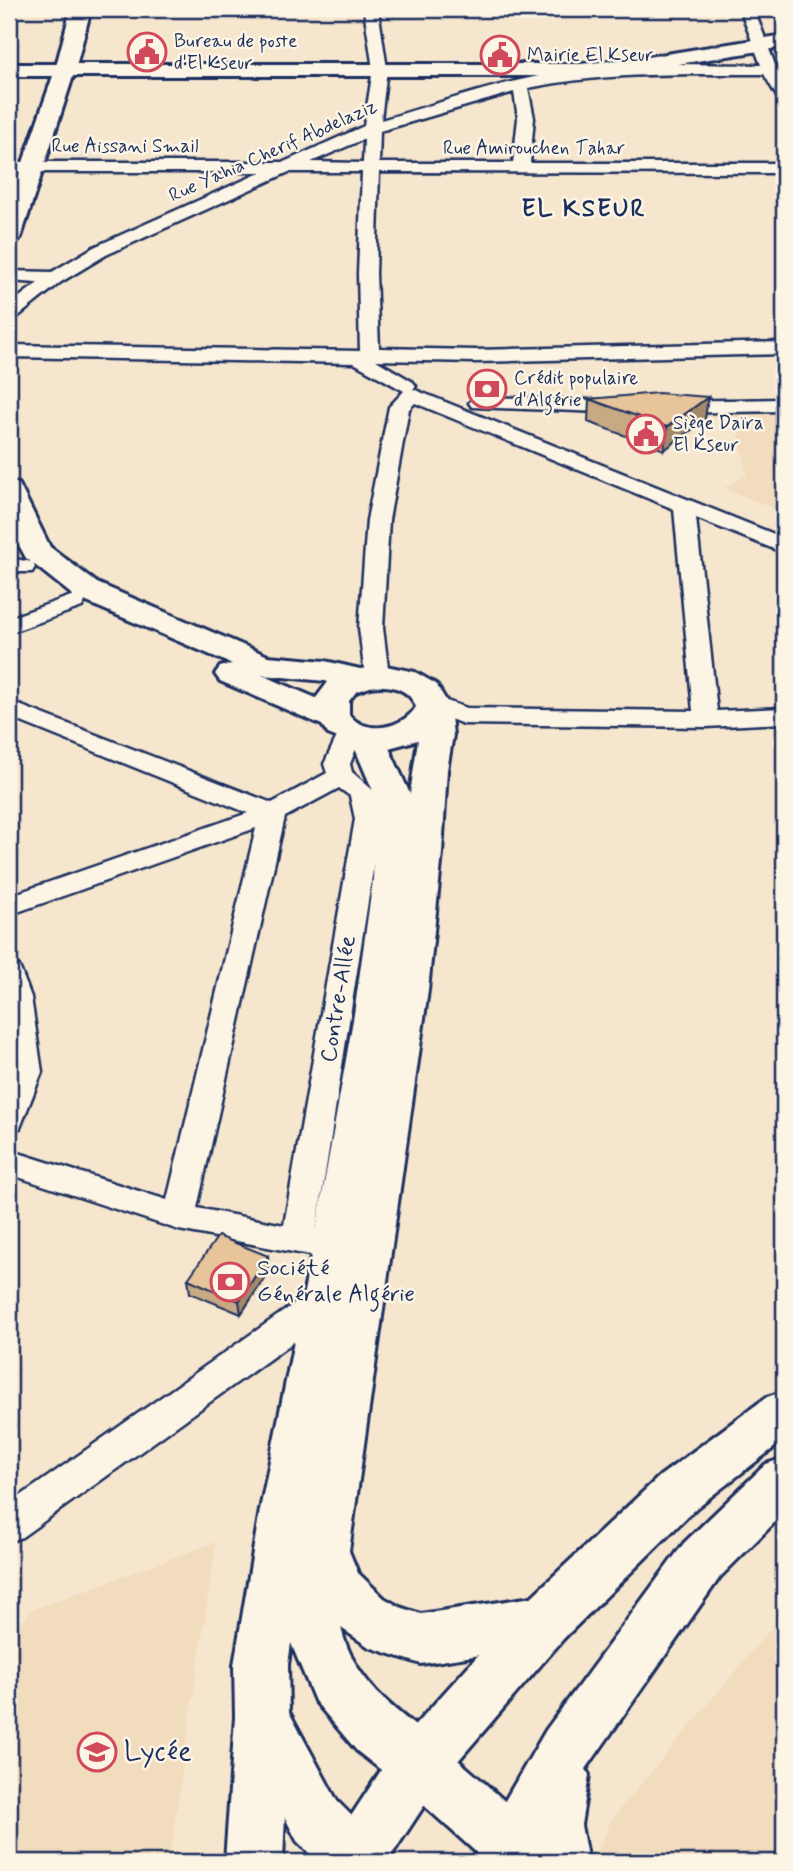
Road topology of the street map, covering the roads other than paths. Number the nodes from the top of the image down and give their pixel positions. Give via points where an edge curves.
1 (81, 9) edge
2 (372, 9) edge
3 (747, 9) edge
4 (784, 41) edge
5 (759, 45) junction
6 (380, 69) junction
7 (777, 69) edge
8 (9, 70) edge
9 (65, 70) junction
10 (520, 85) junction
11 (784, 97) edge
12 (372, 129) junction
13 (20, 167) edge
14 (784, 168) edge
15 (284, 169) junction
16 (372, 169) junction
17 (521, 169) junction
18 (9, 237) edge
19 (9, 276) edge
20 (55, 278) junction
21 (9, 314) edge
22 (784, 348) edge
23 (9, 351) edge
24 (364, 356) junction
25 (413, 389) junction
26 (478, 403) junction
27 (784, 405) edge
28 (9, 490) edge
29 (684, 506) junction
30 (784, 530) edge
31 (784, 546) edge
32 (14, 561) edge
33 (74, 602) junction
34 (9, 626) edge
35 (368, 677) junction
36 (432, 705) junction
37 (9, 708) edge
38 (784, 716) edge
39 (706, 719) junction
40 (350, 729) junction
41 (341, 776) junction
42 (272, 813) junction
43 (9, 906) edge
44 (9, 972) edge
45 (9, 1120) edge
46 (9, 1162) edge
47 (179, 1217) junction
48 (317, 1244) junction
49 (326, 1300) junction
50 (784, 1412) edge
51 (784, 1480) edge
52 (10, 1522) edge
53 (326, 1538) junction
54 (545, 1620) junction
55 (262, 1717) junction
56 (419, 1763) junction
57 (526, 1858) edge
58 (254, 1862) edge
59 (356, 1862) edge

1 - 9 main road
2 - 6 street
3 - 5 street
4 - 5 main road
5 - 6 main road via 580,70
5 - 7 street
6 - 9 main road
6 - 12 street
7 - 10 street, Rue Yahia Cherif Abdelaziz via 627,70
7 - 11 street
8 - 9 main road
9 - 13 main road
10 - 12 street, Rue Yahia Cherif Abdelaziz
10 - 17 street via 526,118
12 - 15 street, Rue Yahia Cherif Abdelaziz
12 - 16 street
13 - 15 street, Rue Aissani Smail
13 - 18 main road
14 - 17 street, Rue Amirouchen Tahar
15 - 16 street, Rue Amirouchen Tahar
15 - 20 street, Rue Yahia Cherif Abdelaziz via 100,251
16 - 17 street, Rue Amirouchen Tahar
16 - 24 street
19 - 20 street
20 - 21 street, Rue Yahia Cherif Abdelaziz
22 - 24 street
23 - 24 street
24 - 25 street
25 - 26 street
25 - 29 street
25 - 35 street via 399,407 379,520
26 - 27 street
26 - 30 street via 626,469
28 - 35 main road via 37,552 86,590 262,665
29 - 31 street
29 - 39 street
32 - 33 main road
33 - 34 street
33 - 40 main road
35 - 36 main road via 407,680 430,696
35 - 40 main road via 333,695 329,710
36 - 39 street via 463,716
36 - 40 main road via 429,718 411,733 385,739
36 - 53 main road via 436,736 408,990
37 - 42 street
38 - 39 street
40 - 41 street via 337,764
40 - 48 main road via 394,798 392,880 344,1181
41 - 42 street
41 - 48 street, Contre-Allée via 362,792 368,819
42 - 43 street
42 - 47 street
44 - 45 street via 27,1072
46 - 47 street
47 - 48 street
48 - 49 main road
49 - 52 street
49 - 55 main road via 261,1665
50 - 54 main road via 678,1492
51 - 57 main road via 702,1560 566,1749 552,1825
53 - 54 main road via 323,1551 339,1590 365,1616 388,1629 421,1639
53 - 56 main road via 311,1615 320,1652 334,1682 376,1732
54 - 56 main road
55 - 58 main road
55 - 59 main road via 317,1821
56 - 57 main road
56 - 59 main road

